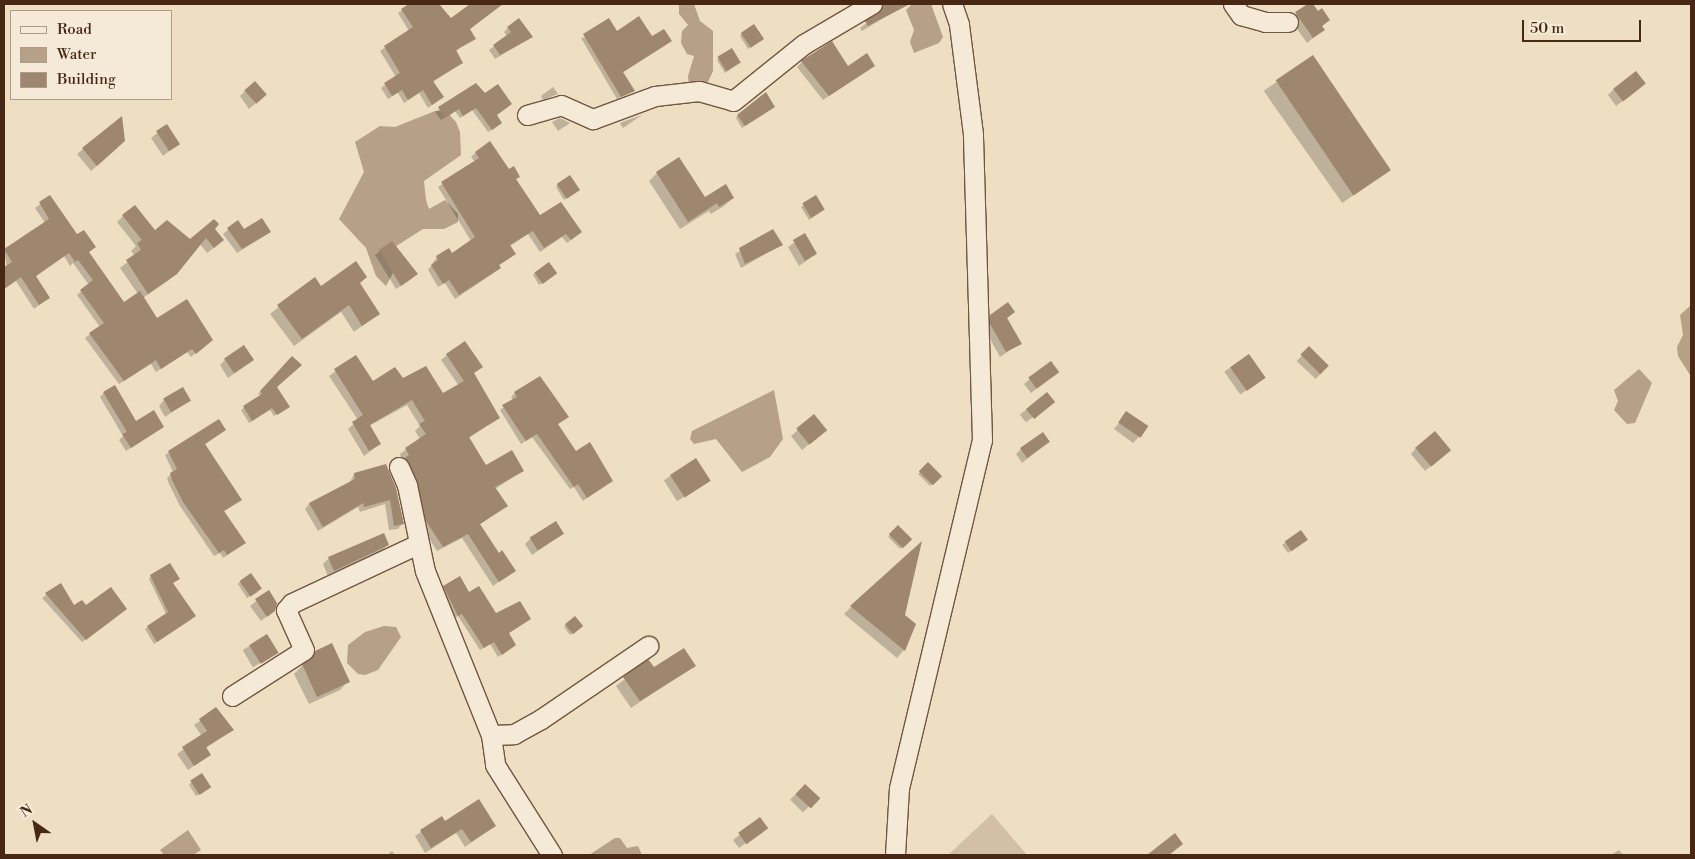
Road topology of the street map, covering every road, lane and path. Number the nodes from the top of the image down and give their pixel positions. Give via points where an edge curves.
1 (872, 4) edge
2 (952, 4) edge
3 (1233, 4) edge
4 (1288, 22) dead end
5 (527, 115) dead end
6 (399, 467) dead end
7 (418, 544) junction
8 (648, 646) dead end
9 (232, 696) dead end
10 (491, 735) junction
11 (552, 855) edge
12 (895, 855) edge

1 - 5 street via 804,44 733,100 698,91 655,96 593,118 561,104
2 - 12 street via 959,24 973,134 982,440 899,788
3 - 4 street via 1241,15 1265,22
6 - 7 street via 408,485
7 - 9 street via 292,603 286,610 304,650
7 - 10 street via 425,571
8 - 10 street via 541,719 514,734
10 - 11 street via 495,765

